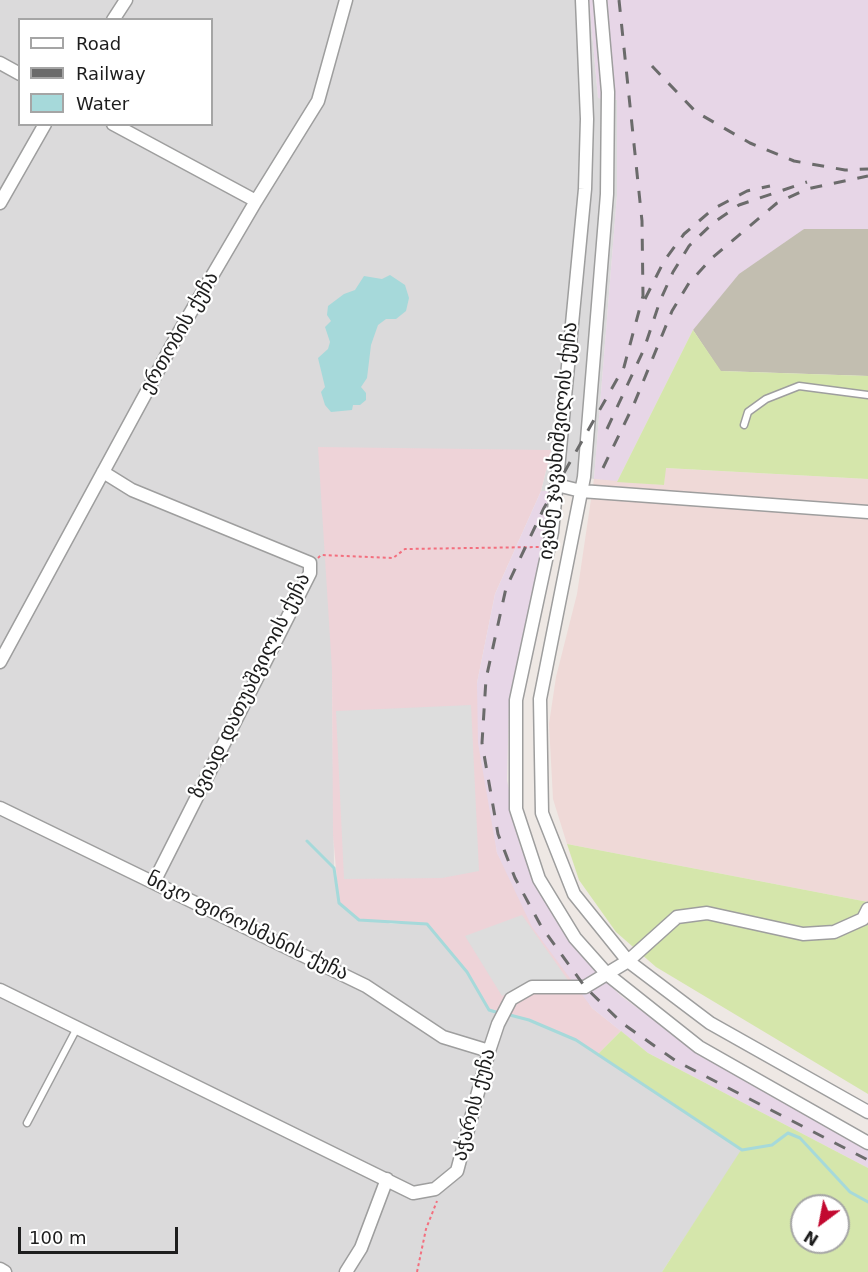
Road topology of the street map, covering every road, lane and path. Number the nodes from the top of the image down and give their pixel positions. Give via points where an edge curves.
1 (126, 0) edge
2 (346, 0) edge
3 (582, 0) edge
4 (600, 0) edge
5 (114, 18) edge
6 (0, 63) edge
7 (18, 73) edge
8 (44, 126) edge
9 (117, 126) edge
10 (256, 201) junction
11 (0, 203) edge
12 (868, 395) edge
13 (744, 425) dead end
14 (104, 472) junction
15 (557, 485) junction
16 (582, 491) junction
17 (868, 512) edge
18 (550, 547) junction
19 (310, 563) junction
20 (0, 662) edge
21 (0, 808) edge
22 (154, 882) junction
23 (868, 909) edge
24 (628, 961) junction
25 (607, 974) junction
26 (0, 990) edge
27 (77, 1027) junction
28 (489, 1052) junction
29 (868, 1112) edge
30 (27, 1123) dead end
31 (868, 1143) edge
32 (387, 1179) junction
33 (441, 1195) dead end
34 (0, 1269) edge
35 (5, 1272) edge
36 (346, 1272) edge
37 (417, 1272) edge

1 - 5 street
2 - 10 street, ერთობის ქუჩა via 318,101
3 - 15 street, ივანე ჯავახიშვილის ქუჩა via 587,119 585,189
4 - 16 street via 608,92 607,194
6 - 7 street
8 - 11 street
9 - 10 street
10 - 14 street, ერთობის ქუჩა
12 - 13 lane via 799,386 766,399 748,412
14 - 19 street, ზვიად დათუაშვილის ქუჩა via 132,490
14 - 20 street, ერთობის ქუჩა
15 - 16 street
15 - 18 street, ივანე ჯავახიშვილის ქუჩა
16 - 17 street
16 - 24 street via 540,699 542,813 574,894
18 - 19 path via 405,549 393,558 321,555
18 - 25 street, ივანე ჯავახიშვილის ქუჩა via 516,699 516,809 540,879 575,939
19 - 22 street, ზვიად დათუაშვილის ქუჩა via 310,573
21 - 22 street, ნიკო ფიროსმანის ქუჩა
22 - 28 street, ნიკო ფიროსმანის ქუჩა via 366,986 443,1037
23 - 24 street, აჭარის ქუჩა via 862,919 834,932 803,934 707,913 677,917
24 - 25 street, აჭარის ქუჩა
24 - 29 street via 710,1023
25 - 28 street, აჭარის ქუჩა via 585,987 532,987 511,999
25 - 31 street, ივანე ჯავახიშვილის ქუჩა via 699,1047
26 - 27 street, აჭარის ქუჩა
27 - 30 lane
27 - 32 street, აჭარის ქუჩა
28 - 32 street, აჭარის ქუჩა via 457,1171 435,1189 413,1193
32 - 36 street via 361,1248
33 - 37 path via 426,1229
34 - 35 street

